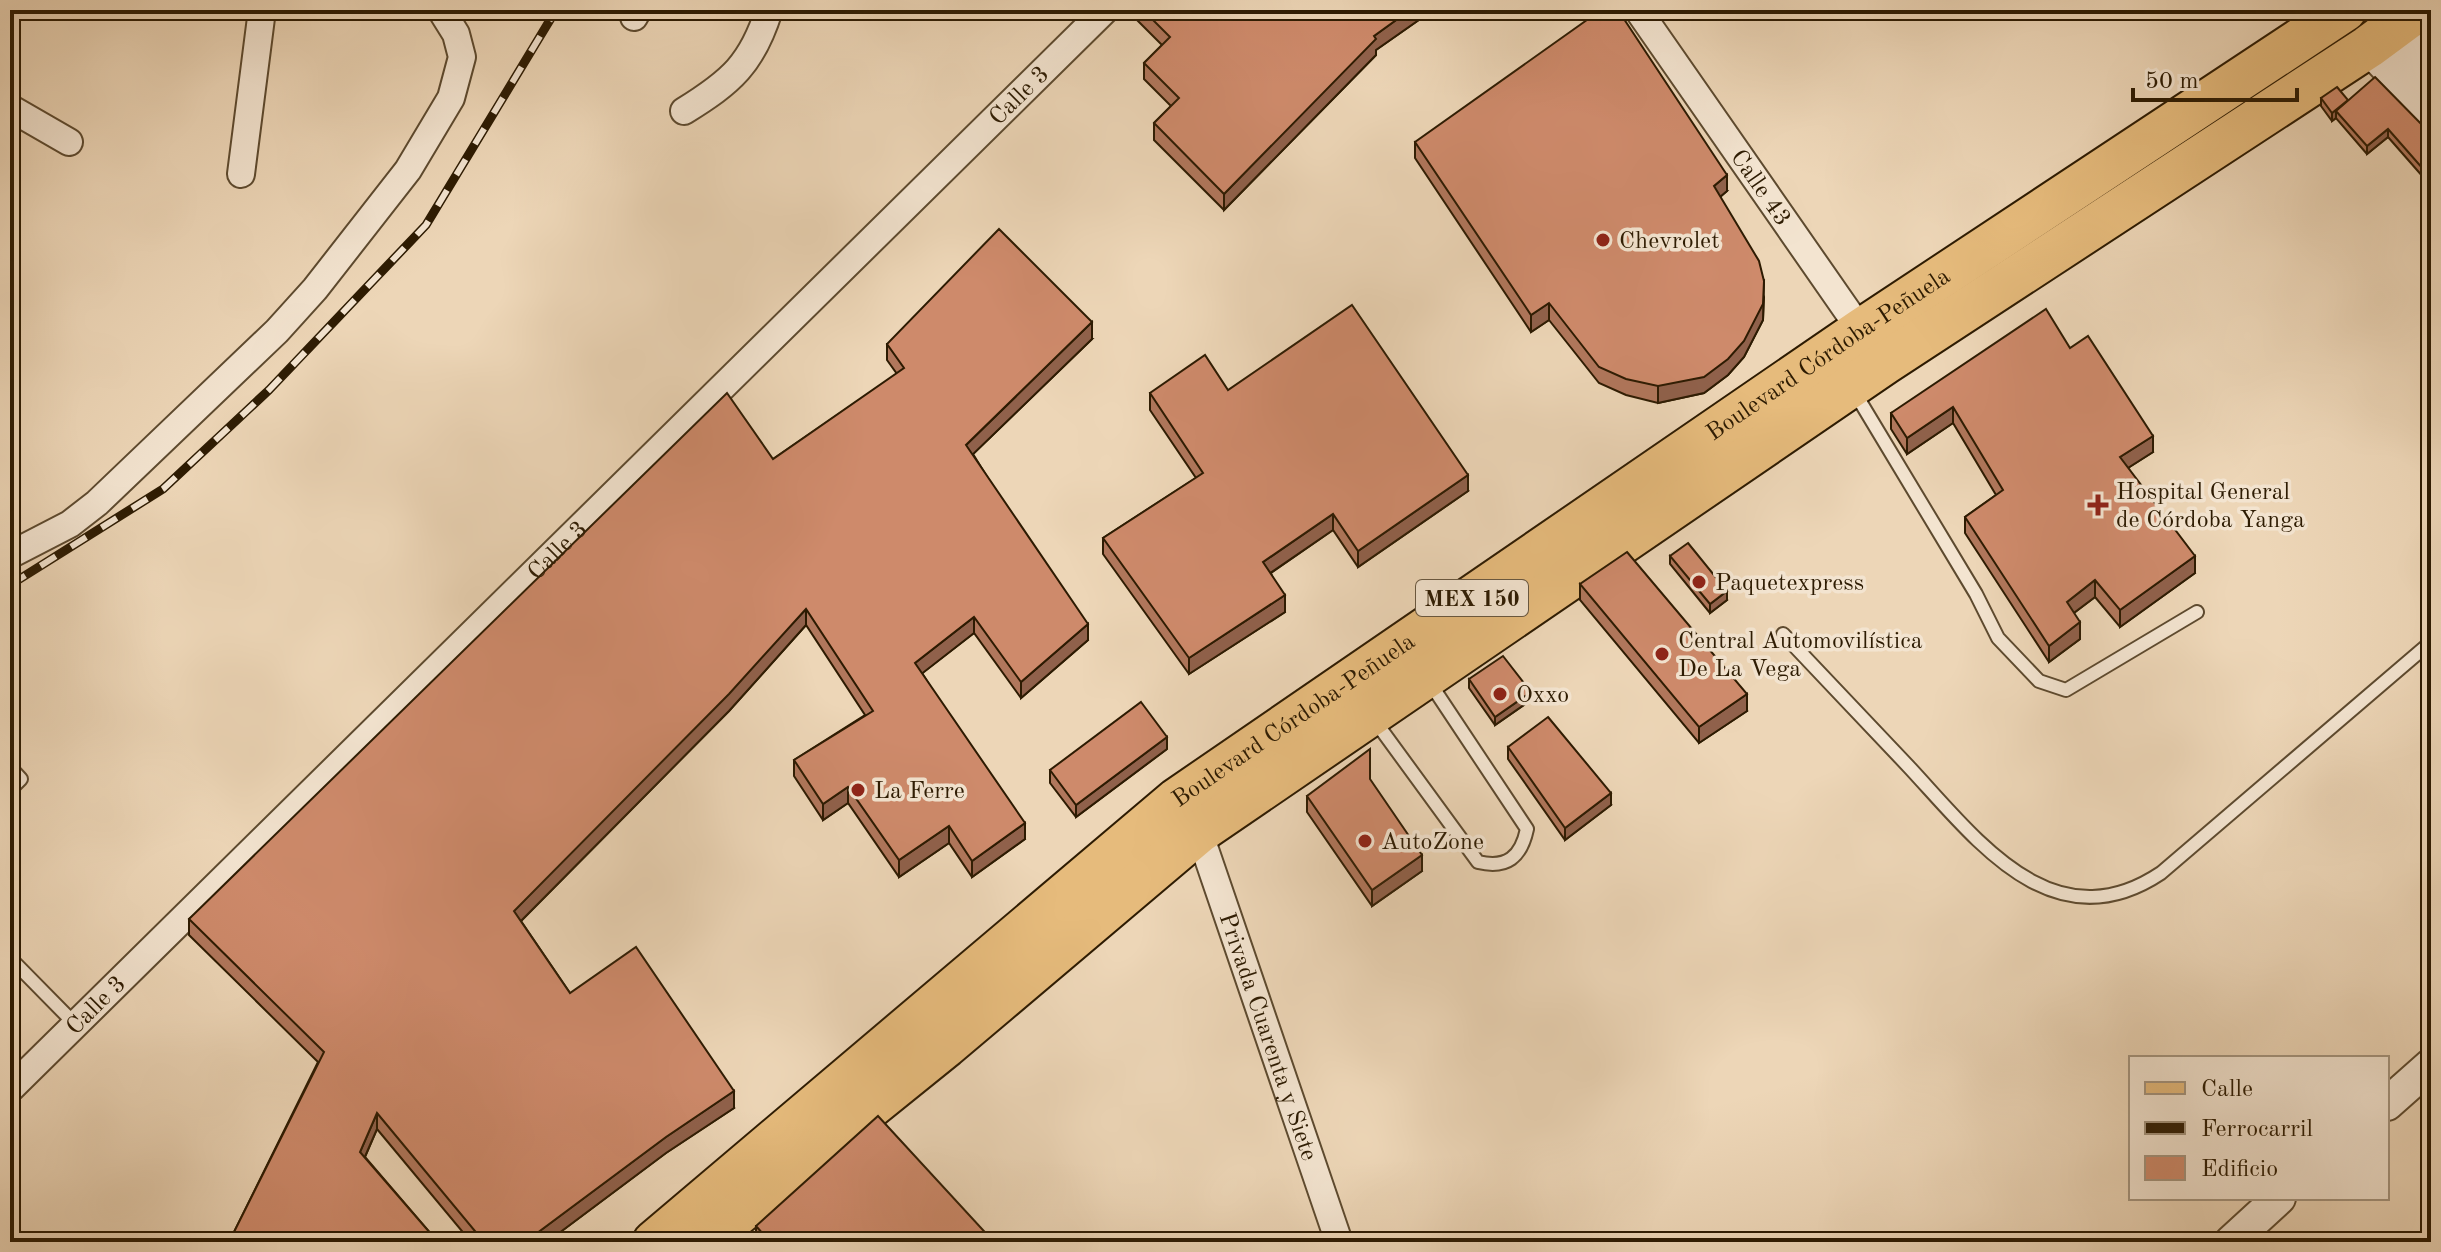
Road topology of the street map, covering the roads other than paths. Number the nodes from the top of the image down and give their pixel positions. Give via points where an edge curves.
1 (262, 10) edge
2 (441, 10) edge
3 (769, 10) edge
4 (1105, 10) edge
5 (1638, 10) edge
6 (2367, 19) edge
7 (2431, 70) edge
8 (10, 108) edge
9 (684, 111) dead end
10 (2431, 114) edge
11 (69, 142) dead end
12 (241, 174) dead end
13 (1873, 347) junction
14 (1851, 387) junction
15 (10, 555) edge
16 (2197, 612) dead end
17 (1783, 634) dead end
18 (2431, 642) edge
19 (1415, 660) junction
20 (1359, 699) junction
21 (10, 767) edge
22 (10, 790) edge
23 (1188, 816) junction
24 (10, 958) edge
25 (75, 1024) junction
26 (2431, 1065) edge
27 (10, 1089) edge
28 (2389, 1102) edge
29 (2277, 1200) edge
30 (654, 1242) edge
31 (703, 1242) edge
32 (1339, 1242) edge
33 (2231, 1242) edge

1 - 12 street
2 - 15 street via 462,57 451,98 408,170 315,289 97,503 70,524
3 - 9 street via 760,40 742,68
4 - 25 street, Calle 3
5 - 13 street, Calle 43
6 - 7 street
6 - 10 street
6 - 13 main road, Boulevard Córdoba-Peñuela / MEX 150
8 - 11 street
13 - 14 main road, Boulevard Córdoba-Peñuela / MEX 150
13 - 19 main road, Boulevard Córdoba-Peñuela / MEX 150
14 - 16 lane via 1998,638 2039,681 2066,690
14 - 19 main road, Boulevard Córdoba-Peñuela / MEX 150
17 - 18 lane via 1996,860 2058,892 2085,897 2137,889 2161,873
19 - 20 main road, Boulevard Córdoba-Peñuela / MEX 150
19 - 20 lane via 1527,829 1513,860 1496,867 1478,862
20 - 23 main road, Boulevard Córdoba-Peñuela / MEX 150
21 - 22 lane via 21,779
23 - 30 main road, Boulevard Córdoba-Peñuela / MEX 150
23 - 31 main road, Boulevard Córdoba-Peñuela / MEX 150 via 946,1046
23 - 32 street, Privada Cuarenta y Siete
24 - 25 lane
25 - 27 street, Calle 3
26 - 28 street
29 - 33 street

